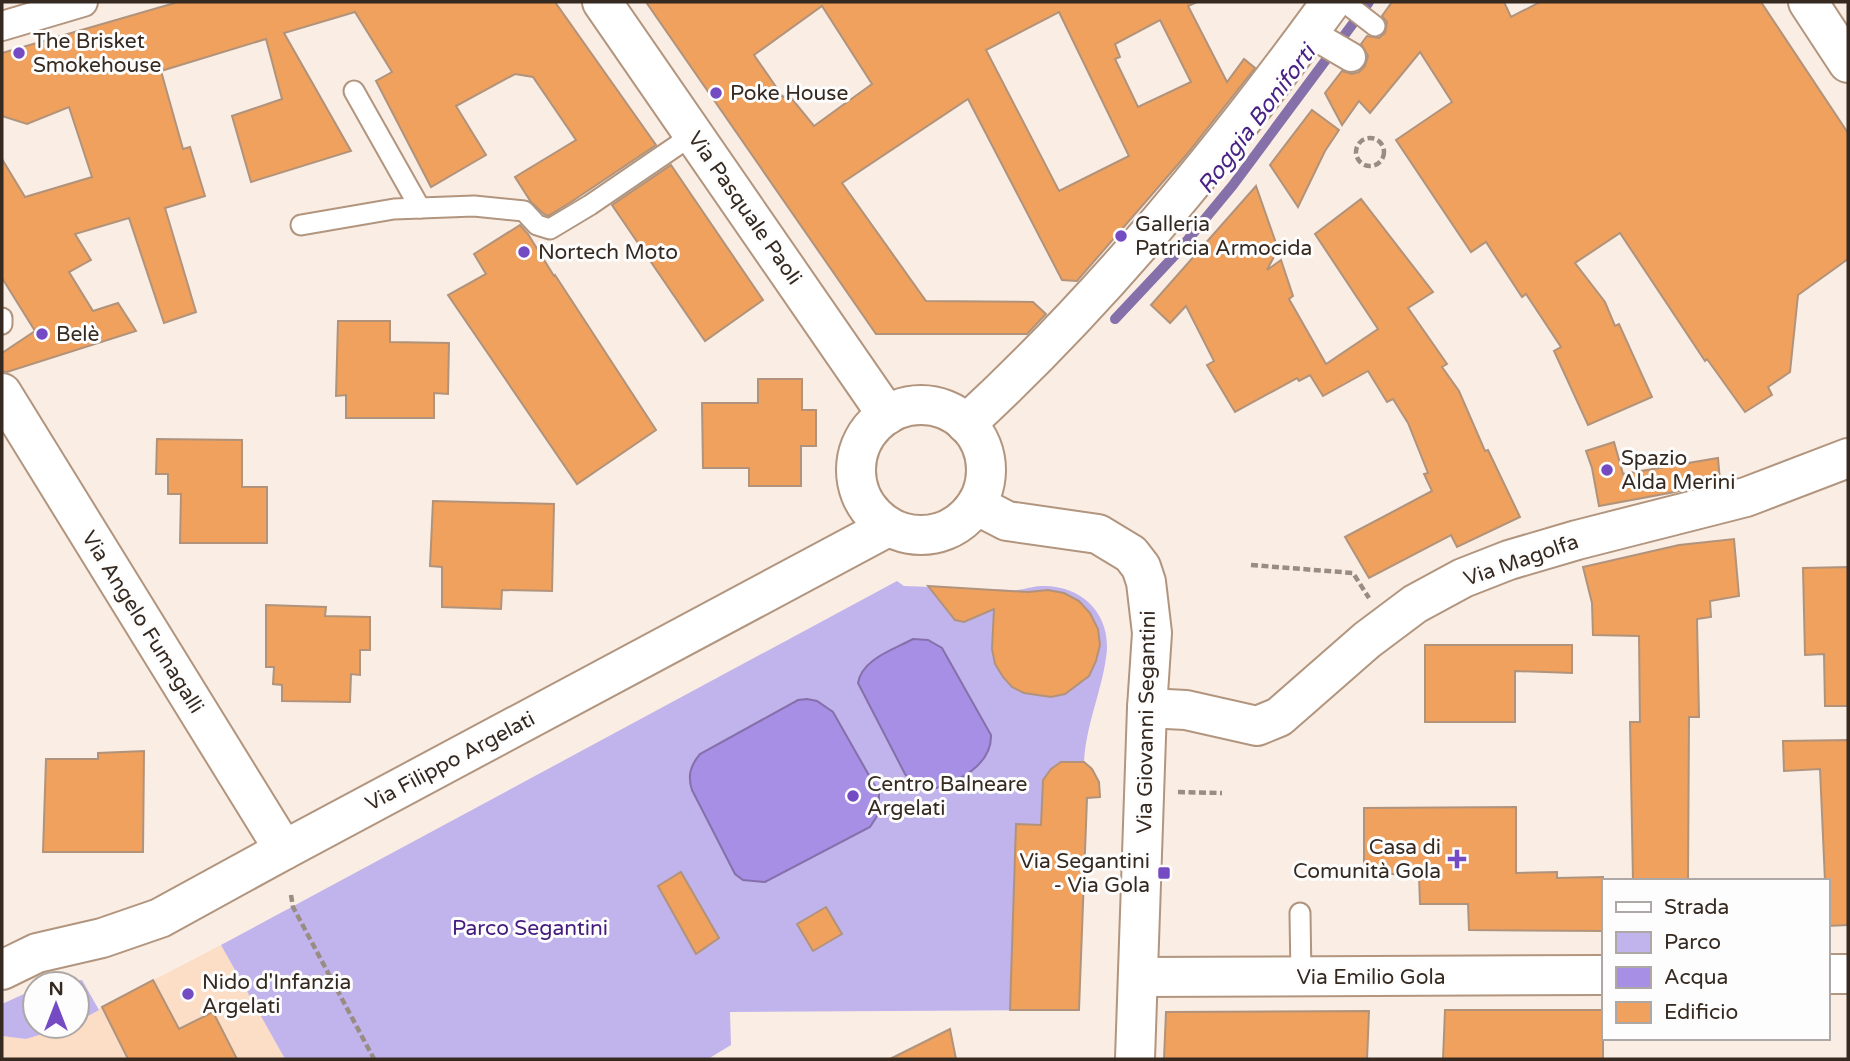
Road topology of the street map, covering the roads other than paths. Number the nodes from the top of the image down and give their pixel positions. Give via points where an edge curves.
1 (83, 2) edge
2 (603, 2) edge
3 (1808, 2) edge
4 (1334, 11) edge
5 (2, 26) edge
6 (1375, 26) dead end
7 (1352, 57) dead end
8 (1848, 63) edge
9 (354, 91) dead end
10 (694, 134) junction
11 (420, 208) junction
12 (301, 225) dead end
13 (2, 318) edge
14 (2, 324) edge
15 (2, 393) edge
16 (887, 415) junction
17 (966, 424) junction
18 (1848, 458) edge
19 (976, 505) junction
20 (888, 527) junction
21 (1147, 708) junction
22 (284, 849) junction
23 (1300, 913) dead end
24 (2, 970) edge
25 (1829, 974) edge
26 (1848, 974) edge
27 (1602, 975) edge
28 (1139, 977) junction
29 (1301, 977) junction
30 (1135, 1059) edge

1 - 5 street
2 - 10 street, Via Pasquale Paoli
3 - 8 street
4 - 6 lane
4 - 7 street
4 - 17 street via 1070,324
9 - 11 lane
10 - 11 lane via 550,229 537,225 524,211 474,206
10 - 16 street, Via Pasquale Paoli
11 - 12 lane
13 - 14 lane
15 - 22 street, Via Angelo Fumagalli
16 - 17 street via 908,406 931,406
16 - 20 street via 864,437 855,475 865,505
17 - 19 street via 985,458 986,484
18 - 21 street, Via Magolfa via 1746,497 1508,559 1463,578 1415,604 1279,718 1257,726 1186,710
19 - 20 street via 959,523 937,534 912,535
19 - 21 street, Via Giovanni Segantini via 1007,521 1098,534 1131,554 1146,582 1152,633
20 - 22 street, Via Filippo Argelati
21 - 28 street, Via Giovanni Segantini
22 - 24 street, Via Filippo Argelati via 160,919 103,939 37,953
23 - 29 lane
25 - 26 street
27 - 29 street, Via Emilio Gola
28 - 29 street, Via Emilio Gola
28 - 30 street, Via Giovanni Segantini

